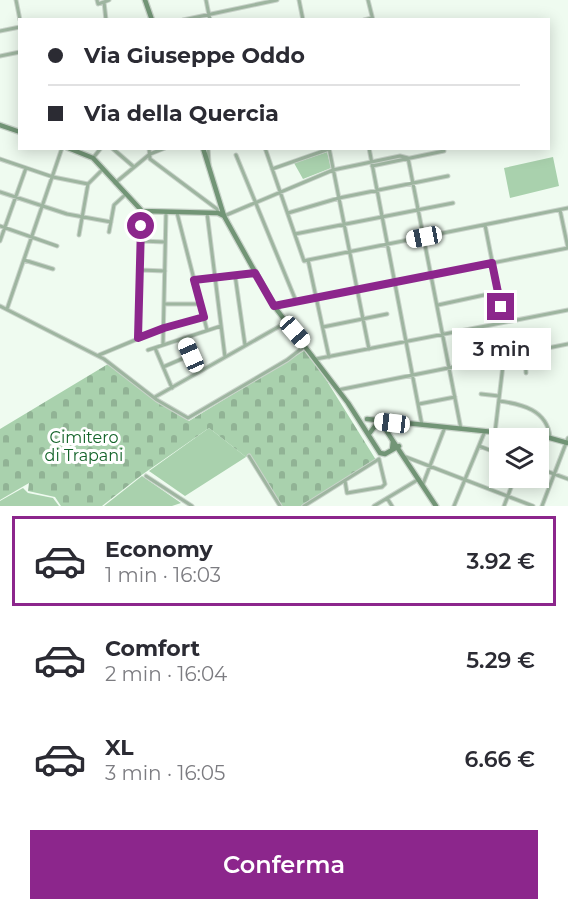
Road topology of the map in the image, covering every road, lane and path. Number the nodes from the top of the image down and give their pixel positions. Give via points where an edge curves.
1 (16, 0) edge
2 (97, 0) edge
3 (109, 0) edge
4 (145, 0) edge
5 (206, 0) edge
6 (249, 0) edge
7 (277, 0) edge
8 (299, 0) edge
9 (368, 0) edge
10 (104, 3) junction
11 (250, 6) junction
12 (209, 14) junction
13 (20, 18) edge
14 (106, 18) edge
15 (151, 18) edge
16 (192, 18) edge
17 (210, 18) edge
18 (303, 18) edge
19 (372, 18) edge
20 (18, 27) edge
21 (0, 31) edge
22 (18, 52) edge
23 (0, 56) edge
24 (0, 125) edge
25 (18, 131) edge
26 (61, 150) edge
27 (73, 150) edge
28 (99, 150) edge
29 (114, 150) edge
30 (149, 150) edge
31 (160, 150) edge
32 (204, 150) edge
33 (208, 150) edge
34 (266, 150) edge
35 (326, 150) edge
36 (329, 150) edge
37 (369, 150) edge
38 (444, 151) dead end
39 (150, 154) junction
40 (236, 154) dead end
41 (93, 158) junction
42 (408, 158) junction
43 (0, 159) edge
44 (372, 164) junction
45 (209, 165) junction
46 (134, 167) junction
47 (26, 168) junction
48 (103, 169) junction
49 (272, 169) junction
50 (333, 170) junction
51 (448, 176) dead end
52 (53, 177) junction
53 (115, 183) junction
54 (413, 183) junction
55 (88, 184) junction
56 (377, 190) junction
57 (0, 192) edge
58 (280, 193) junction
59 (126, 194) junction
60 (15, 197) junction
61 (339, 198) junction
62 (255, 203) junction
63 (453, 203) dead end
64 (43, 206) junction
65 (568, 208) edge
66 (418, 210) junction
67 (560, 210) junction
68 (142, 211) junction
69 (166, 213) junction
70 (177, 213) junction
71 (207, 213) junction
72 (218, 213) junction
73 (288, 213) junction
74 (224, 216) junction
75 (82, 217) junction
76 (382, 217) junction
77 (111, 222) junction
78 (344, 224) junction
79 (485, 225) junction
80 (0, 226) edge
81 (5, 228) junction
82 (109, 232) dead end
83 (295, 234) junction
84 (79, 235) dead end
85 (32, 237) junction
86 (424, 237) junction
87 (0, 241) edge
88 (141, 241) junction
89 (165, 242) junction
90 (387, 244) junction
91 (57, 246) dead end
92 (568, 248) edge
93 (350, 252) junction
94 (24, 260) junction
95 (308, 260) junction
96 (492, 263) junction
97 (53, 269) dead end
98 (140, 270) junction
99 (165, 271) junction
100 (255, 273) junction
101 (235, 275) junction
102 (431, 275) junction
103 (215, 278) junction
104 (194, 280) junction
105 (394, 282) junction
106 (357, 289) junction
107 (498, 292) junction
108 (317, 297) junction
109 (296, 301) junction
110 (164, 304) junction
111 (201, 304) junction
112 (437, 305) junction
113 (0, 306) edge
114 (274, 306) junction
115 (7, 309) junction
116 (568, 310) edge
117 (387, 314) dead end
118 (204, 317) junction
119 (363, 319) junction
120 (287, 322) junction
121 (504, 322) junction
122 (221, 326) junction
123 (323, 327) junction
124 (164, 328) junction
125 (207, 330) junction
126 (443, 334) junction
127 (138, 338) junction
128 (184, 338) junction
129 (406, 342) junction
130 (163, 344) junction
131 (568, 344) edge
132 (306, 345) junction
133 (245, 346) junction
134 (155, 347) junction
135 (465, 347) dead end
136 (369, 349) junction
137 (148, 350) dead end
138 (525, 352) junction
139 (97, 355) junction
140 (191, 355) junction
141 (225, 357) junction
142 (329, 357) junction
143 (504, 357) junction
144 (316, 359) junction
145 (483, 361) junction
146 (163, 367) junction
147 (449, 368) junction
148 (199, 372) junction
149 (526, 373) dead end
150 (412, 375) junction
151 (172, 388) junction
152 (338, 390) junction
153 (481, 394) dead end
154 (499, 396) junction
155 (155, 397) junction
156 (455, 397) junction
157 (499, 401) junction
158 (348, 403) junction
159 (418, 404) junction
160 (367, 419) junction
161 (392, 423) junction
162 (379, 425) junction
163 (422, 425) junction
164 (445, 427) junction
165 (496, 428) edge
166 (461, 429) junction
167 (484, 431) junction
168 (489, 431) edge
169 (369, 434) junction
170 (550, 438) joint
171 (393, 441) junction
172 (567, 441) edge
173 (479, 446) junction
174 (400, 447) junction
175 (392, 450) junction
176 (489, 450) edge
177 (249, 456) dead end
178 (406, 457) junction
179 (379, 459) junction
180 (430, 466) junction
181 (549, 472) edge
182 (554, 474) junction
183 (146, 476) dead end
184 (419, 478) junction
185 (568, 479) edge
186 (465, 480) junction
187 (345, 481) junction
188 (423, 485) junction
189 (511, 488) edge
190 (508, 496) junction
191 (387, 498) junction
192 (309, 505) edge
193 (192, 506) edge
194 (280, 506) edge
195 (304, 506) edge
196 (374, 506) edge
197 (392, 506) edge
198 (436, 506) edge
199 (454, 506) edge
200 (504, 506) edge
201 (533, 506) edge
202 (542, 506) edge

1 - 13 street
2 - 10 street via 98,4
3 - 10 street
4 - 15 street
5 - 12 street
6 - 11 street
7 - 11 street
8 - 18 street
9 - 19 street
10 - 14 street
11 - 12 street
12 - 16 street
12 - 17 street
20 - 21 street
22 - 23 street
24 - 25 street
26 - 52 street
27 - 41 street
28 - 41 street
29 - 46 street
30 - 39 street
31 - 39 street
32 - 45 street
33 - 45 street
34 - 49 street
35 - 49 street
36 - 50 street
37 - 44 street
38 - 42 street
39 - 46 street
39 - 72 street via 150,159
40 - 62 street
41 - 48 street
42 - 44 street via 400,156
42 - 54 street
43 - 47 street
44 - 50 street
44 - 56 street
45 - 74 street
46 - 53 street
47 - 52 street
47 - 60 street
48 - 53 street
48 - 55 street
49 - 58 street
50 - 58 street
50 - 61 street
51 - 54 street
52 - 55 street
52 - 64 street
53 - 59 street
54 - 56 street
54 - 66 street
55 - 75 street
56 - 61 street
56 - 76 street
57 - 60 street
58 - 62 street
58 - 73 street
59 - 68 street
59 - 77 street via 114,205
60 - 64 street
60 - 81 street
61 - 73 street
61 - 78 street
62 - 74 street
62 - 109 street
63 - 66 street
64 - 75 street
64 - 85 street
65 - 67 street
66 - 76 street
66 - 86 street
67 - 79 street
67 - 92 street
68 - 69 street
68 - 88 street
69 - 70 street
69 - 89 street
70 - 71 street
70 - 104 street
71 - 72 street
71 - 103 street
72 - 74 street
73 - 83 street
74 - 100 street
75 - 77 street
75 - 84 street
76 - 78 street
76 - 90 street
77 - 82 street
78 - 83 street
78 - 93 street
79 - 86 street
79 - 96 street
80 - 81 street
81 - 85 street
81 - 87 street
83 - 95 street via 304,261
85 - 91 street
85 - 94 street
86 - 90 street
86 - 102 street
88 - 89 street
88 - 98 street
89 - 99 street
90 - 93 street
90 - 105 street
92 - 96 street
93 - 95 street
93 - 106 street
94 - 97 street
94 - 115 street
95 - 108 street
96 - 102 street
96 - 107 street
98 - 99 street
98 - 127 street
99 - 110 street
100 - 101 street
100 - 114 street
101 - 103 street
101 - 133 street
102 - 105 street
102 - 112 street
103 - 104 street
103 - 122 street
104 - 111 street
105 - 106 street
105 - 129 street
106 - 108 street
106 - 119 street
107 - 112 street
107 - 121 street
108 - 109 street
108 - 123 street
109 - 114 street
110 - 111 street
110 - 124 street
111 - 118 street
112 - 126 street
113 - 115 street
114 - 120 street
115 - 139 street
116 - 121 street
117 - 119 street
118 - 124 street
118 - 125 street
119 - 123 street
119 - 136 street
120 - 132 street
120 - 133 street
121 - 126 street
122 - 125 street
122 - 141 street
123 - 142 street
124 - 127 street
124 - 130 street
125 - 128 street
126 - 129 street
126 - 147 street
127 - 139 street
128 - 130 street
128 - 140 street
129 - 136 street
129 - 150 street
130 - 134 street
131 - 138 street
132 - 144 street
132 - 155 street via 192,418
133 - 141 street
134 - 137 street
134 - 146 street
135 - 145 street via 480,344
136 - 142 street
138 - 143 street
138 - 149 street
139 - 155 street
140 - 146 street
140 - 148 street
141 - 148 street
142 - 144 street
143 - 145 street
143 - 154 street
144 - 152 street
145 - 147 street
146 - 151 street
147 - 150 street
147 - 156 street
148 - 151 street
150 - 152 street
150 - 159 street
151 - 155 street
152 - 158 street
153 - 154 street
154 - 157 street
156 - 159 street
156 - 166 street
157 - 165 street
157 - 170 street via 523,404 547,423
158 - 160 street
158 - 169 street
159 - 163 street
160 - 161 street
160 - 162 street
161 - 162 street
161 - 163 street
162 - 169 street
162 - 171 street
163 - 164 street
164 - 166 street
164 - 180 street
166 - 167 street
167 - 168 street
167 - 173 street
169 - 179 street
170 - 172 street
171 - 174 street
171 - 175 street
172 - 182 street
173 - 176 street
173 - 186 street
174 - 175 street
174 - 178 street
175 - 179 street
177 - 194 street
178 - 180 street
178 - 184 street
179 - 187 street
179 - 187 street via 385,483 382,487 347,493
180 - 186 street
180 - 188 street
181 - 182 street
182 - 185 street
182 - 202 street
183 - 193 street
184 - 188 street
184 - 191 street
186 - 190 street
186 - 199 street
187 - 192 street
188 - 198 street
189 - 190 street
190 - 200 street
190 - 201 street
191 - 196 street
191 - 197 street
192 - 195 street

